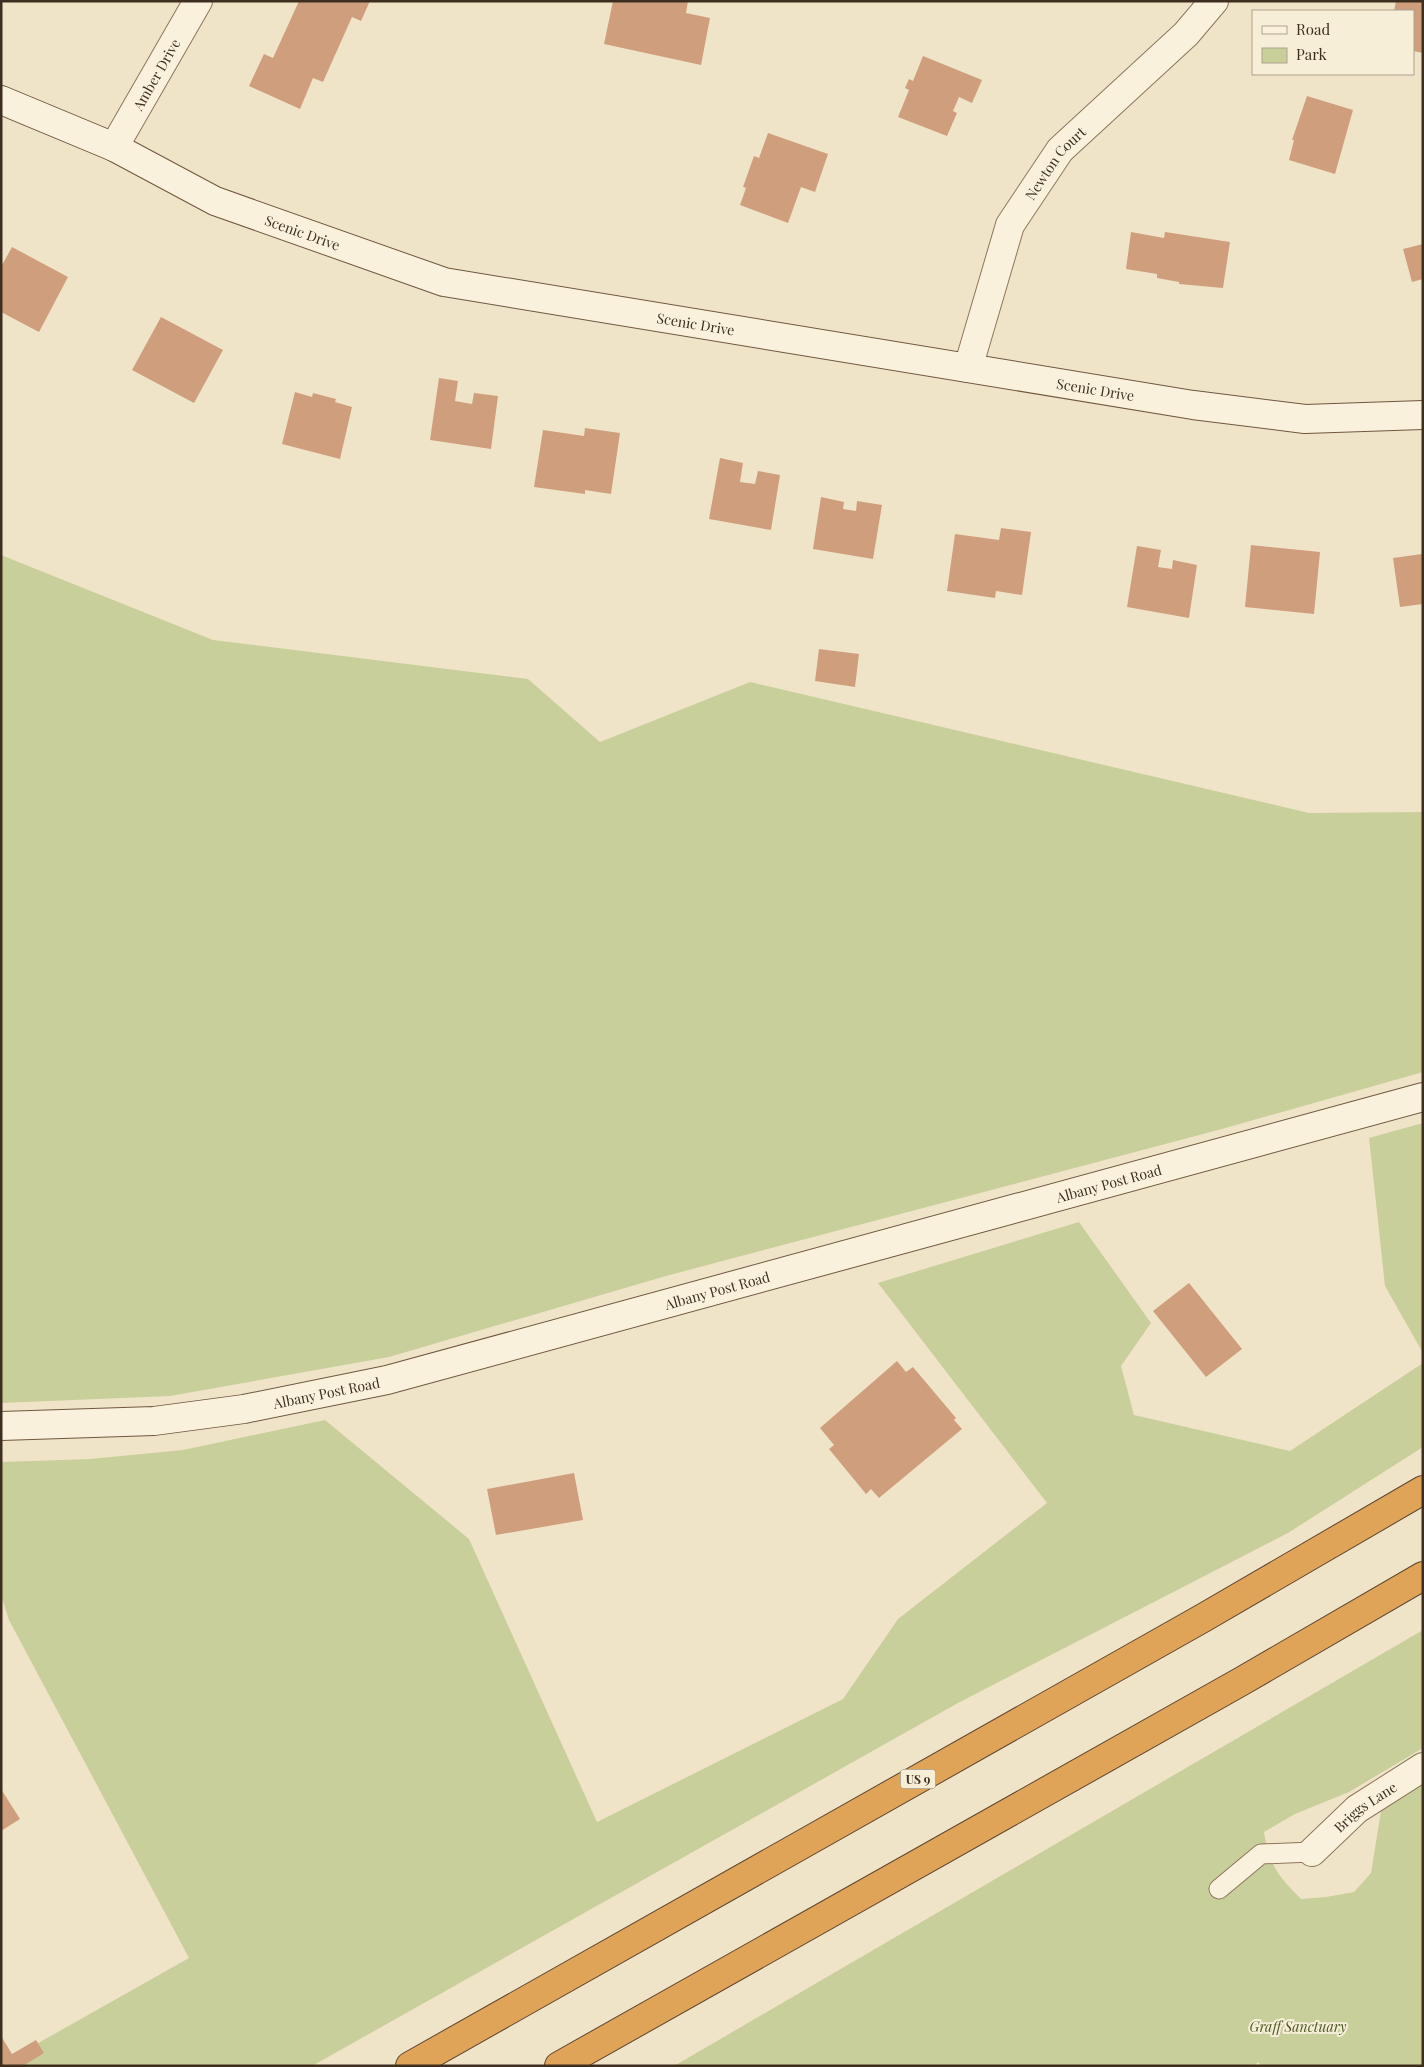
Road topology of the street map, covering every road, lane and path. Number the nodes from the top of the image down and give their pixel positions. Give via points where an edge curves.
1 (198, 1) edge
2 (1214, 1) edge
3 (1, 100) edge
4 (114, 147) junction
5 (968, 368) junction
6 (1423, 414) edge
7 (1423, 1097) edge
8 (1, 1426) edge
9 (1423, 1490) edge
10 (1423, 1576) edge
11 (1423, 1767) edge
12 (1312, 1852) joint
13 (1219, 1889) dead end
14 (410, 2066) edge
15 (559, 2066) edge

1 - 4 street, Amber Drive
2 - 5 street, Newton Court via 1186,34 1060,150 1010,225
3 - 4 street, Scenic Drive
4 - 5 street, Scenic Drive via 215,201 444,282
5 - 6 street, Scenic Drive via 1193,405 1305,419
7 - 8 street, Albany Post Road via 387,1380 244,1409 154,1421
9 - 14 highway, US 9 via 1203,1618
10 - 15 highway
11 - 12 street, Briggs Lane via 1357,1809
12 - 13 lane via 1262,1854

